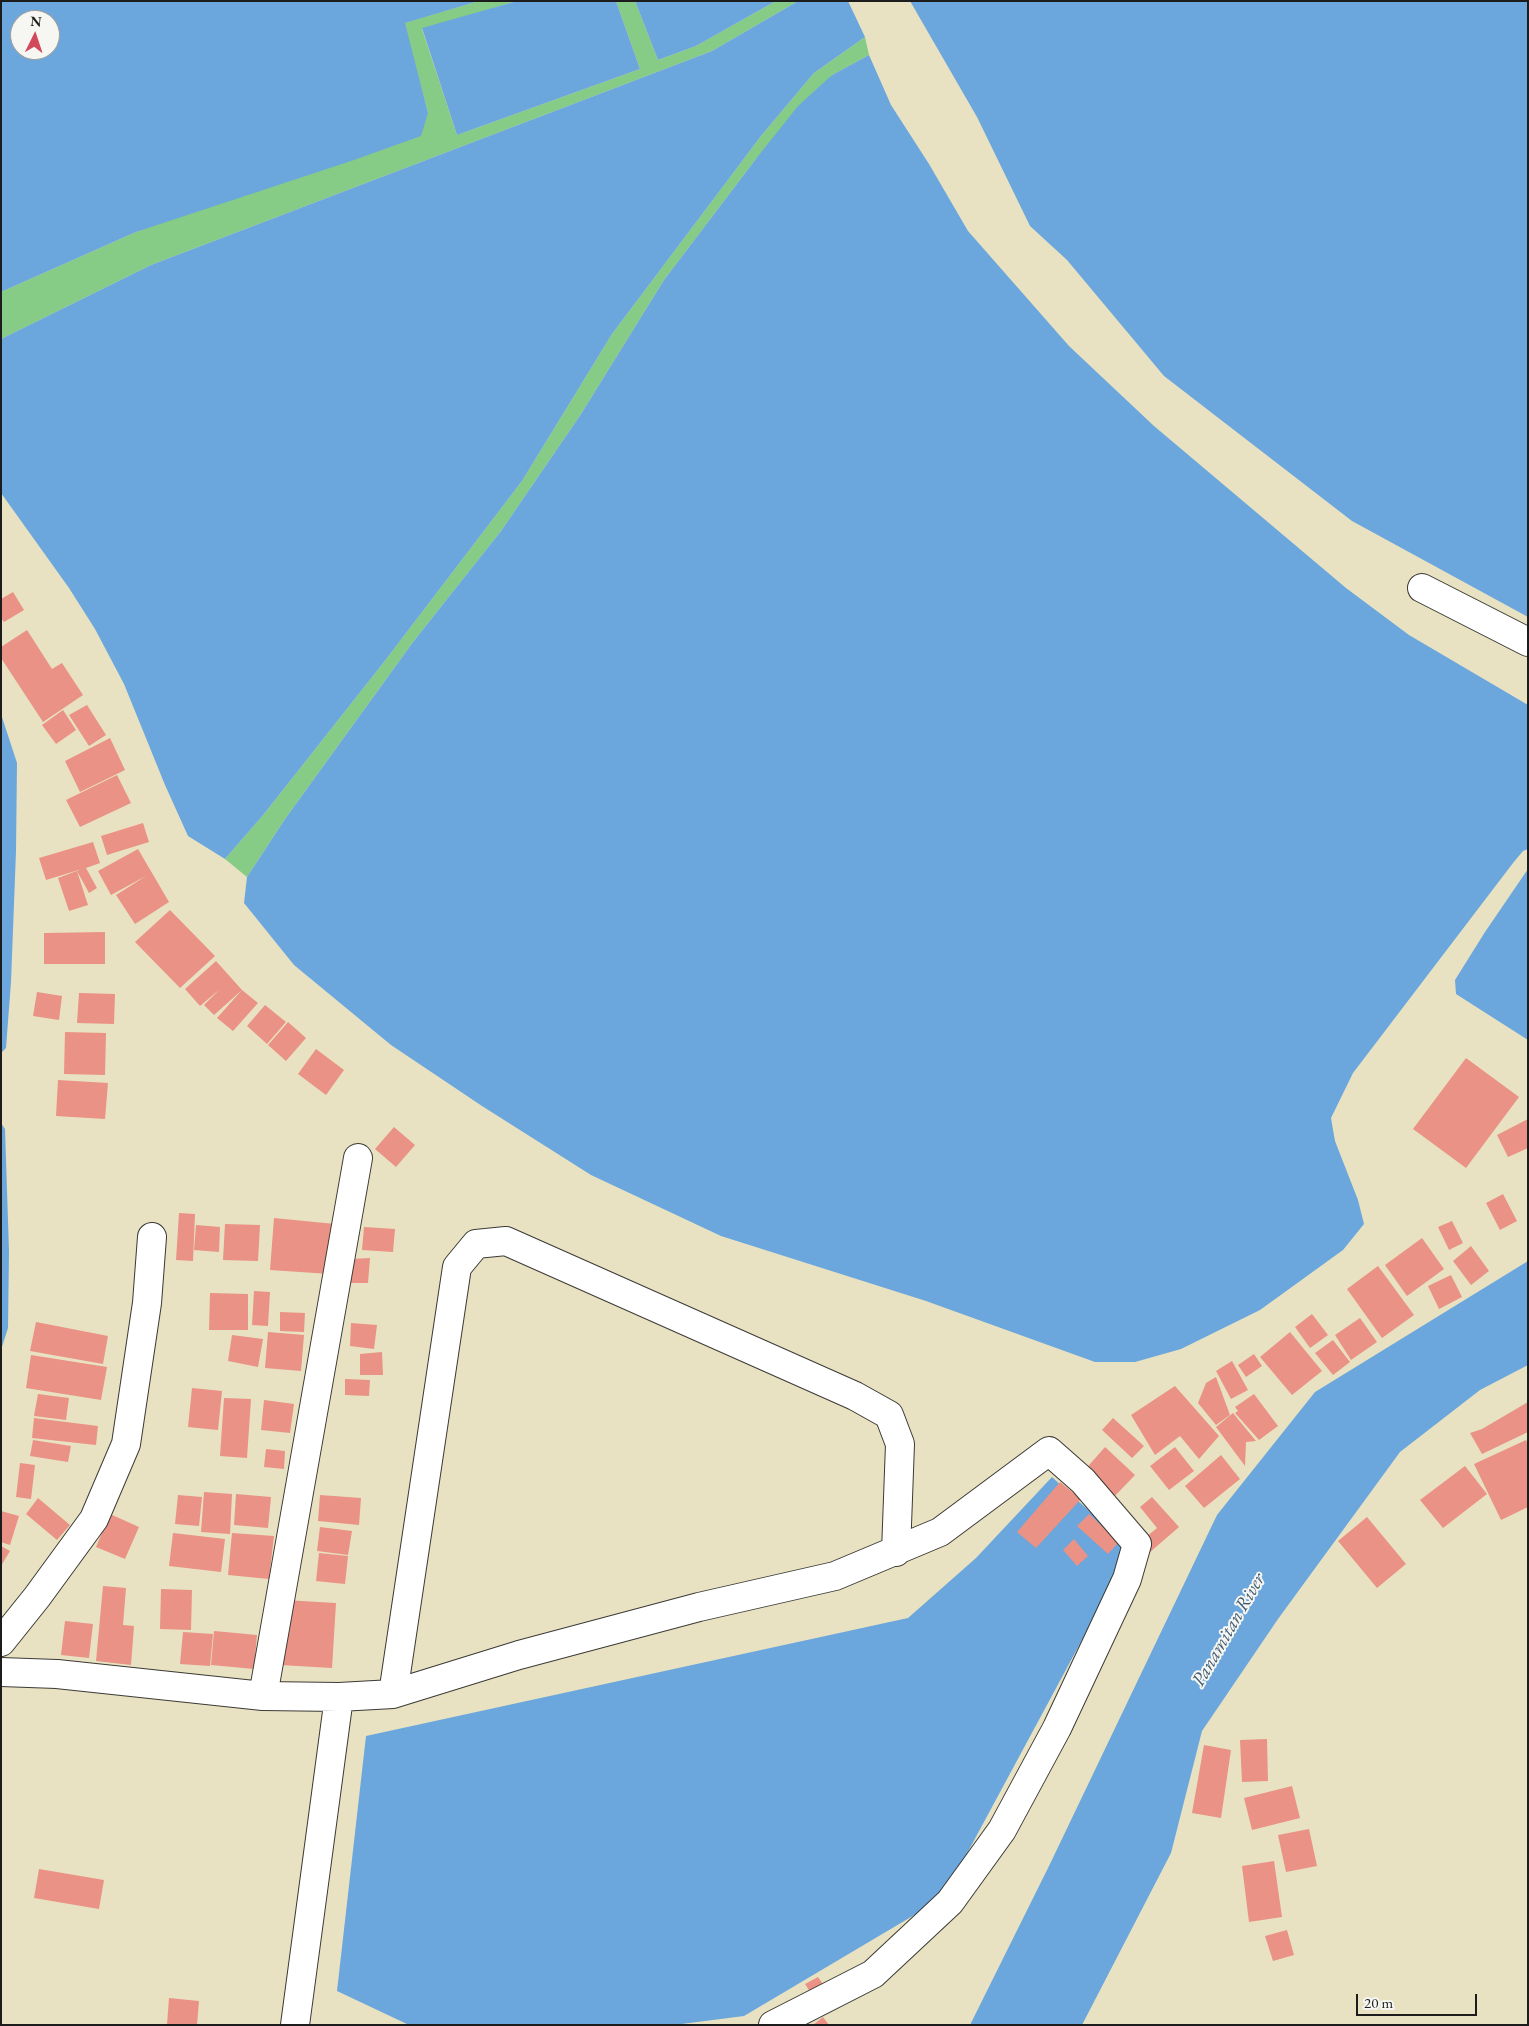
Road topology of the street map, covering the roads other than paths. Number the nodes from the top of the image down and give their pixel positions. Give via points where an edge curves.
1 (1422, 588) dead end
2 (1528, 642) edge
3 (358, 1158) dead end
4 (152, 1237) dead end
5 (896, 1552) junction
6 (1, 1642) edge
7 (1, 1672) edge
8 (393, 1694) junction
9 (263, 1696) junction
10 (339, 1697) junction
11 (295, 2025) edge
12 (773, 2025) edge

1 - 2 street
3 - 9 street
4 - 6 street via 147,1302 126,1444 94,1519
5 - 8 street via 835,1576 519,1654
5 - 8 street via 900,1444 889,1415 855,1396 506,1241 476,1244 457,1267
5 - 12 street via 940,1532 1049,1451 1083,1481 1137,1544 1127,1579 1057,1728 1002,1830 950,1902 873,1974
7 - 9 street via 57,1674
8 - 10 street
9 - 10 street
10 - 11 street

